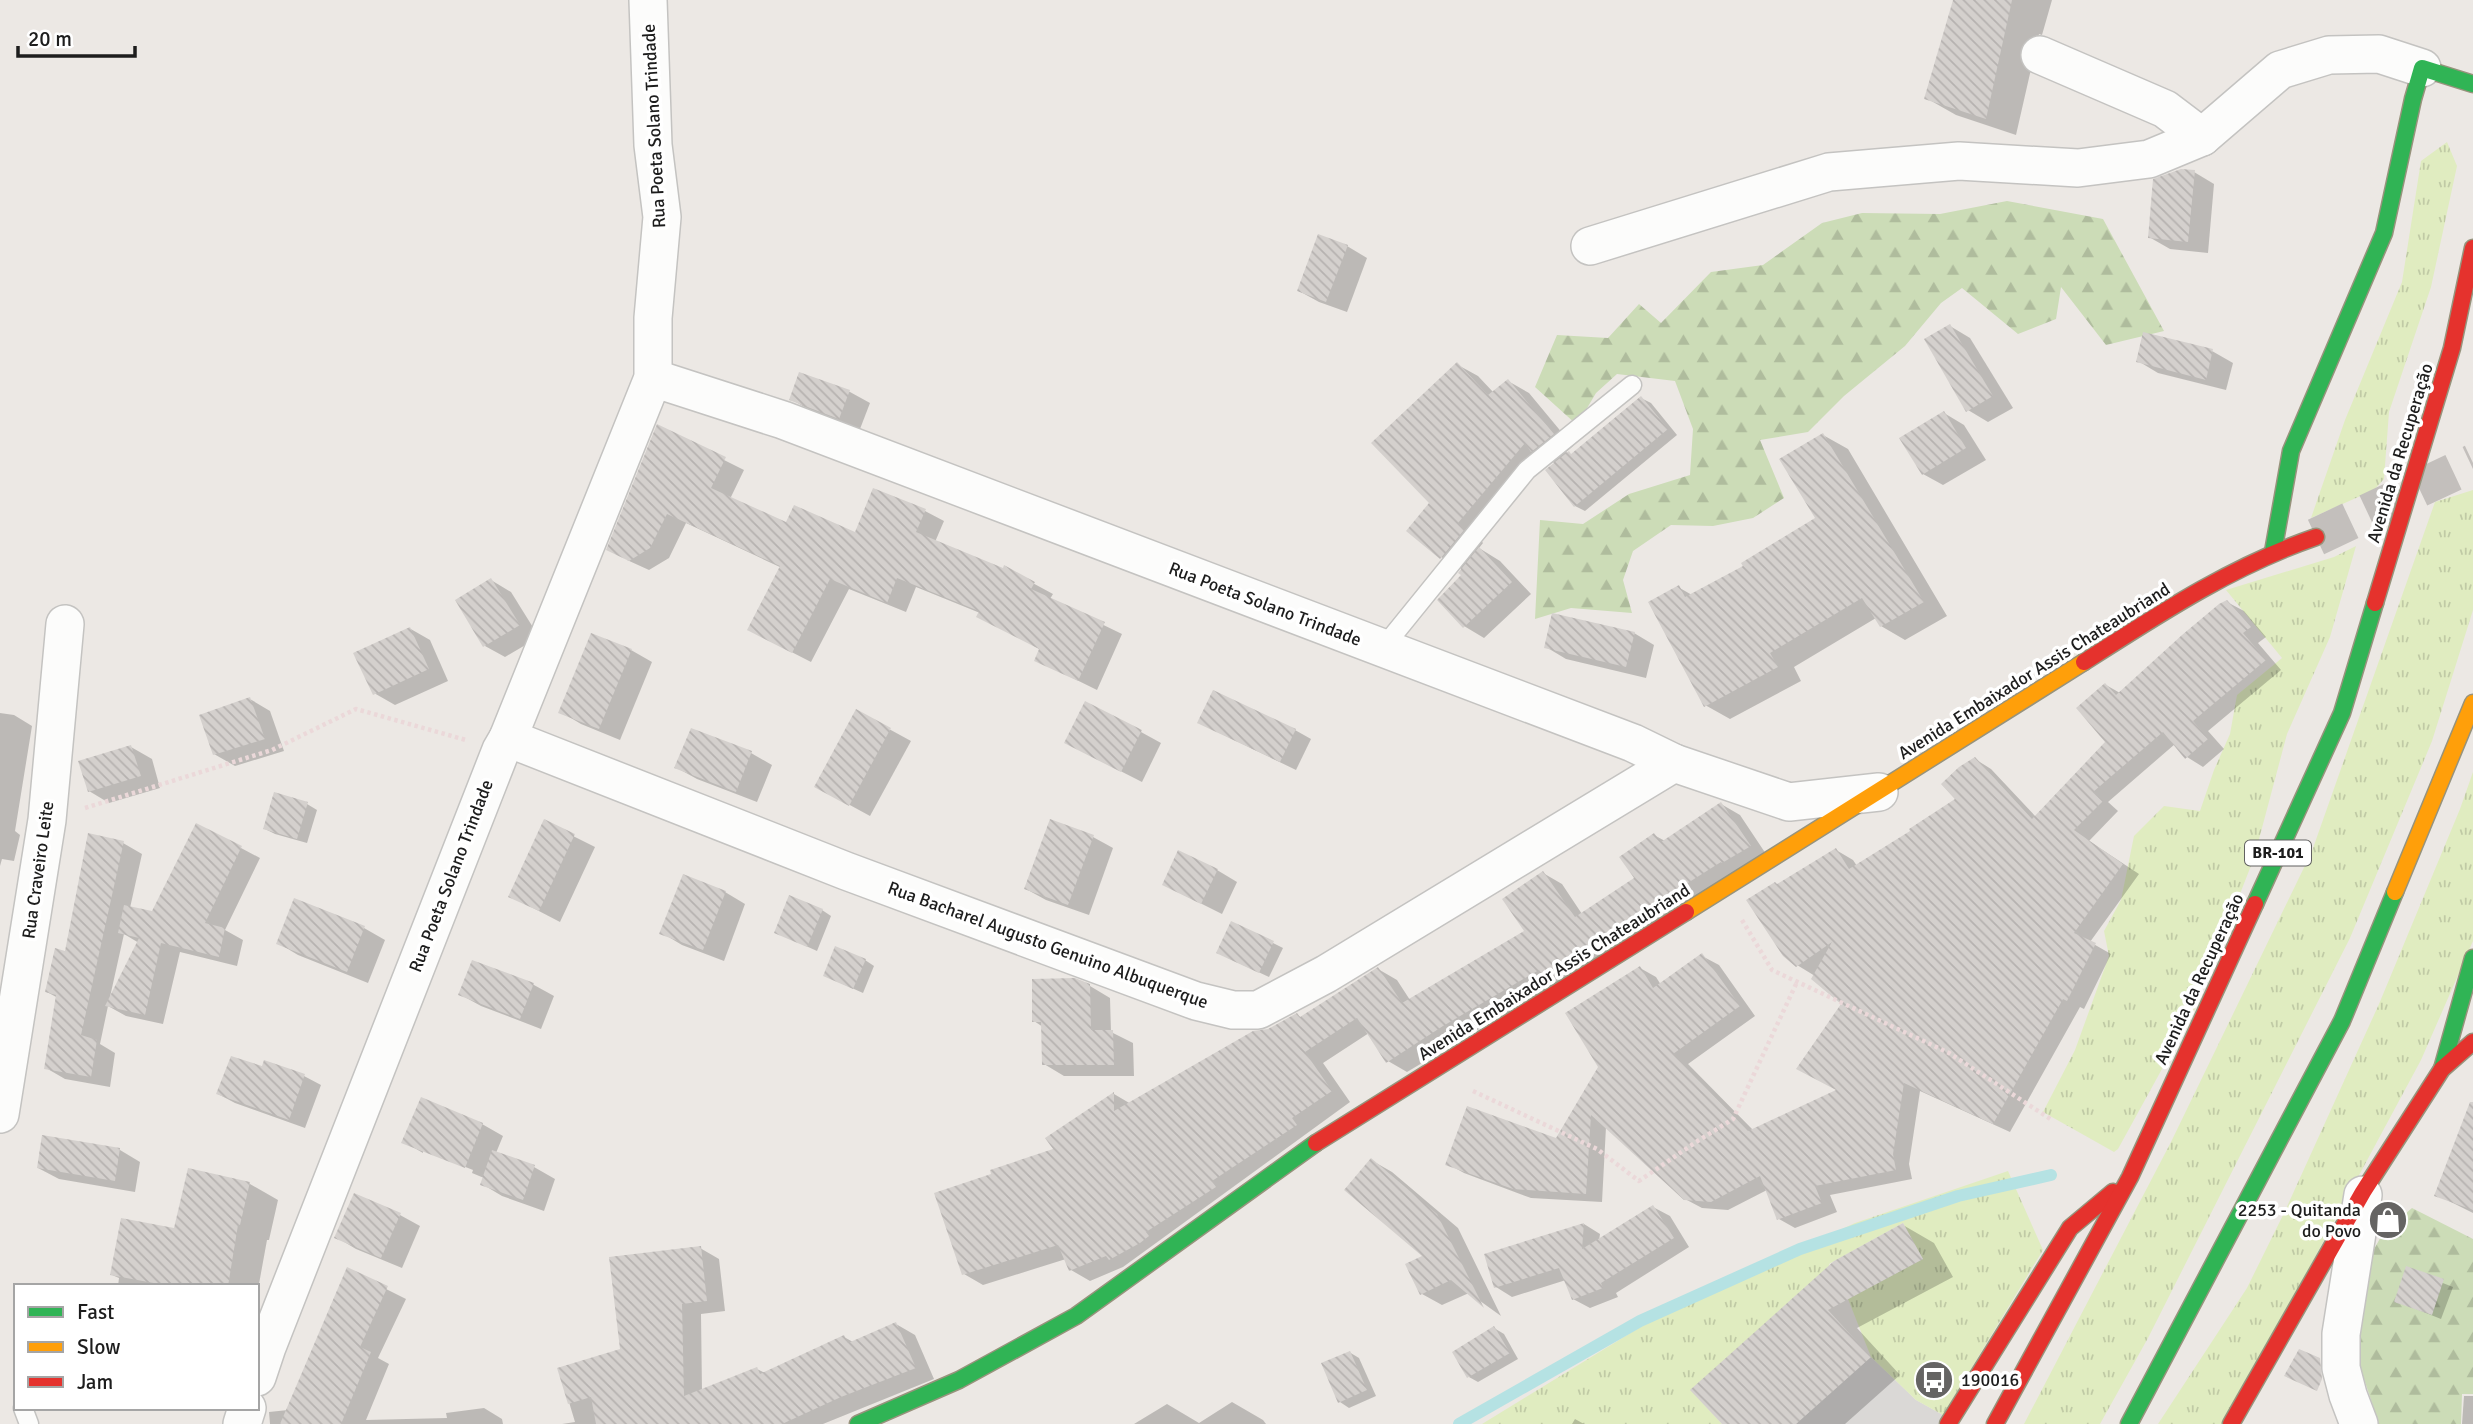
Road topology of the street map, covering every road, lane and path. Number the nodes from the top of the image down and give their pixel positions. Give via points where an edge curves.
1 (648, 0) edge
2 (2040, 55) dead end
3 (2422, 68) junction
4 (2473, 84) edge
5 (2202, 136) junction
6 (1590, 246) dead end
7 (2473, 248) edge
8 (653, 379) junction
9 (1632, 385) dead end
10 (2316, 537) tunnel mouth
11 (2273, 552) junction
12 (65, 624) dead end
13 (1382, 649) junction
14 (2473, 703) edge
15 (505, 744) junction
16 (1674, 763) junction
17 (1880, 792) junction
18 (47, 820) junction
19 (1724, 889) junction
20 (2473, 958) edge
21 (1797, 982) junction
22 (2473, 1042) edge
23 (2442, 1069) junction
24 (1431, 1071) junction
25 (2463, 1076) dead end
26 (0, 1114) edge
27 (2052, 1120) dead end
28 (2130, 1177) junction
29 (2363, 1192) junction
30 (259, 1371) edge
31 (858, 1424) edge
32 (1948, 1424) edge
33 (1995, 1424) edge
34 (2129, 1424) edge
35 (2231, 1424) edge
36 (2359, 1424) edge

1 - 8 street, Rua Poeta Solano Trindade via 653,145 662,217
2 - 5 street via 2165,109
3 - 4 main road
3 - 5 street via 2367,54 2329,55 2280,70
3 - 11 main road via 2384,233 2291,451
5 - 6 street via 2149,159 2078,168 1959,161 1829,172
7 - 28 main road, Avenida da Recuperação / BR-101 via 2452,348 2342,713
8 - 13 street, Rua Poeta Solano Trindade via 783,420
8 - 15 street, Rua Poeta Solano Trindade
9 - 13 lane via 1527,470
10 - 11 main road, Avenida Embaixador Assis Chateaubriand
11 - 17 main road, Avenida Embaixador Assis Chateaubriand via 2194,592
12 - 18 street, Rua Craveiro Leite
13 - 16 street, Rua Poeta Solano Trindade via 1633,743
14 - 34 main road via 2342,1021
15 - 16 street, Rua Bacharel Augusto Genuino Albuquerque via 1196,1001 1233,1010 1258,1010 1326,974
15 - 18 path via 356,709 272,750
15 - 30 street, Rua Poeta Solano Trindade
16 - 17 street, Rua Poeta Solano Trindade via 1789,802
17 - 19 main road, Avenida Embaixador Assis Chateaubriand
18 - 26 street, Rua Craveiro Leite
19 - 21 path via 1772,970
19 - 24 main road, Avenida Embaixador Assis Chateaubriand
20 - 23 main road
21 - 24 path via 1733,1119 1639,1181 1597,1149
21 - 27 path via 1949,1053
22 - 23 main road
23 - 25 main road
23 - 29 main road
24 - 31 main road, Avenida Embaixador Assis Chateaubriand via 1329,1133 1076,1316 959,1380
28 - 32 main road via 2070,1228
28 - 33 main road, Avenida da Recuperação / BR-101
29 - 35 main road
29 - 36 street via 2341,1334 2341,1368

